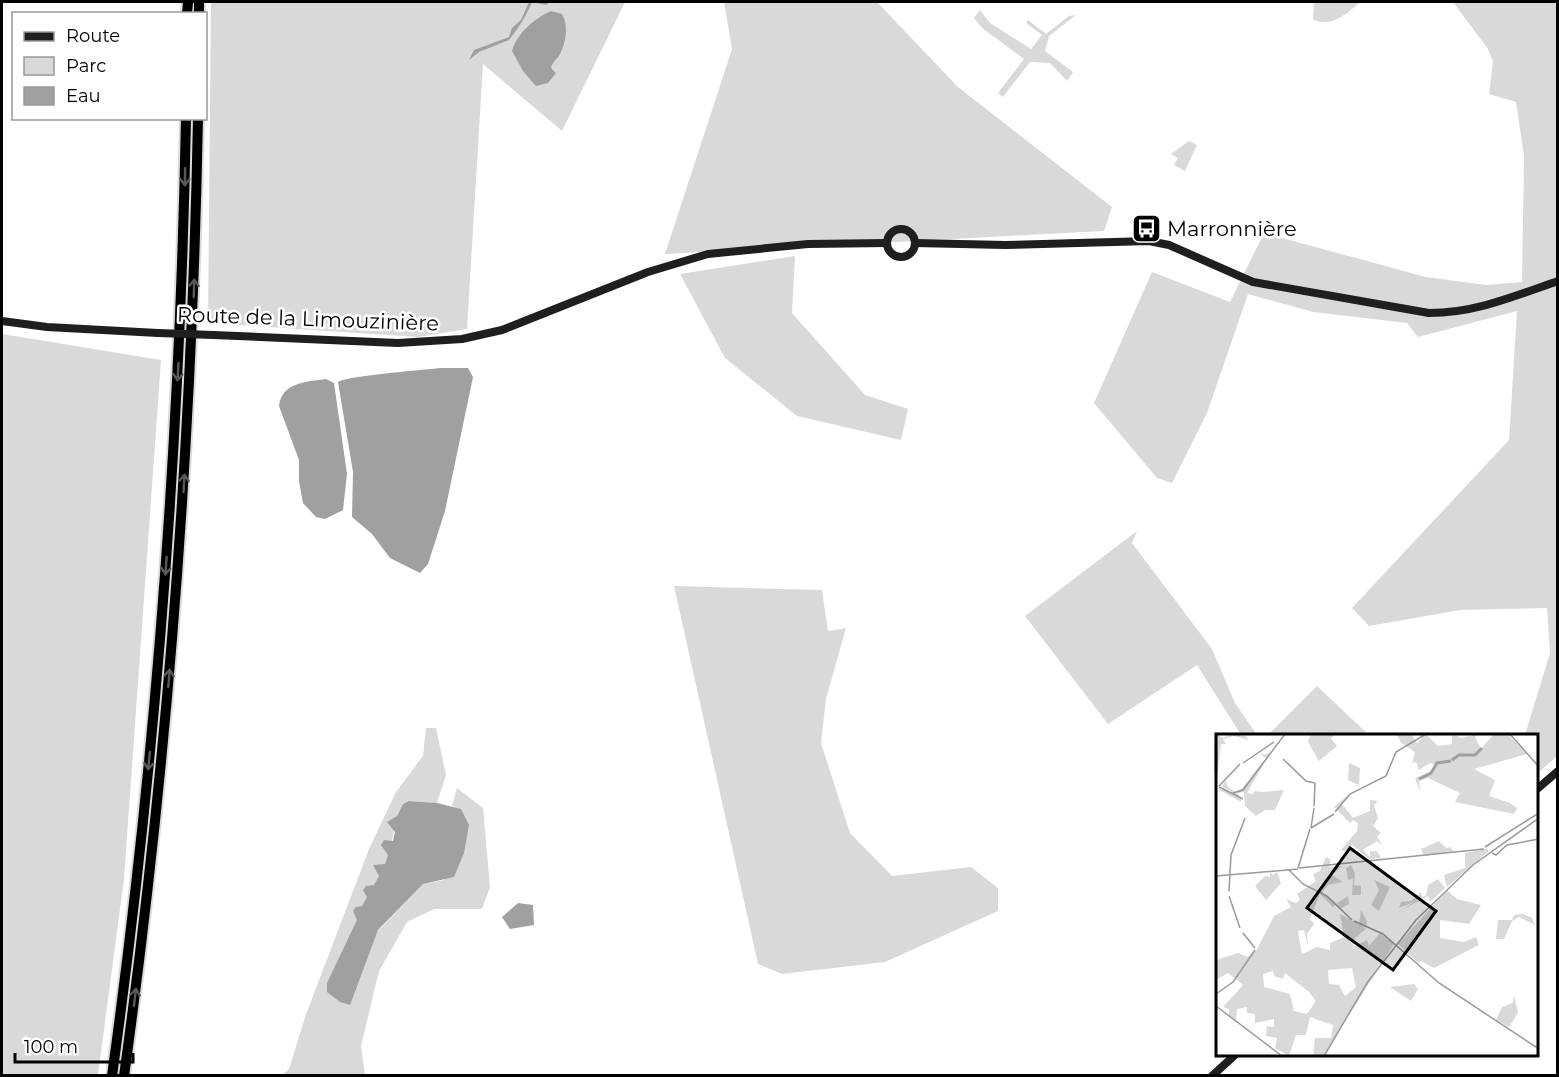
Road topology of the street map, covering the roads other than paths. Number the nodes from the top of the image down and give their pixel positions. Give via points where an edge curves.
1 (186, 120) edge
2 (198, 120) edge
3 (887, 243) junction
4 (915, 243) junction
5 (1557, 281) edge
6 (2, 321) edge
7 (1557, 771) edge
8 (1538, 788) edge
9 (1234, 1056) edge
10 (112, 1076) edge
11 (124, 1076) edge
12 (1212, 1076) edge

1 -> 10 highway via 178,375 164,591 140,857
11 -> 2 highway via 152,858 176,603 190,366
3 - 4 street via 890,251 902,257 910,254
3 - 4 street via 891,233 900,229 911,232
3 - 6 street, Route de la Limouzinière, bridge via 808,244 708,254 621,282 502,330 462,339 398,343 47,327
4 - 5 street via 1149,241 1169,244 1253,282 1452,313 1504,301
7 - 8 street
9 - 12 street

